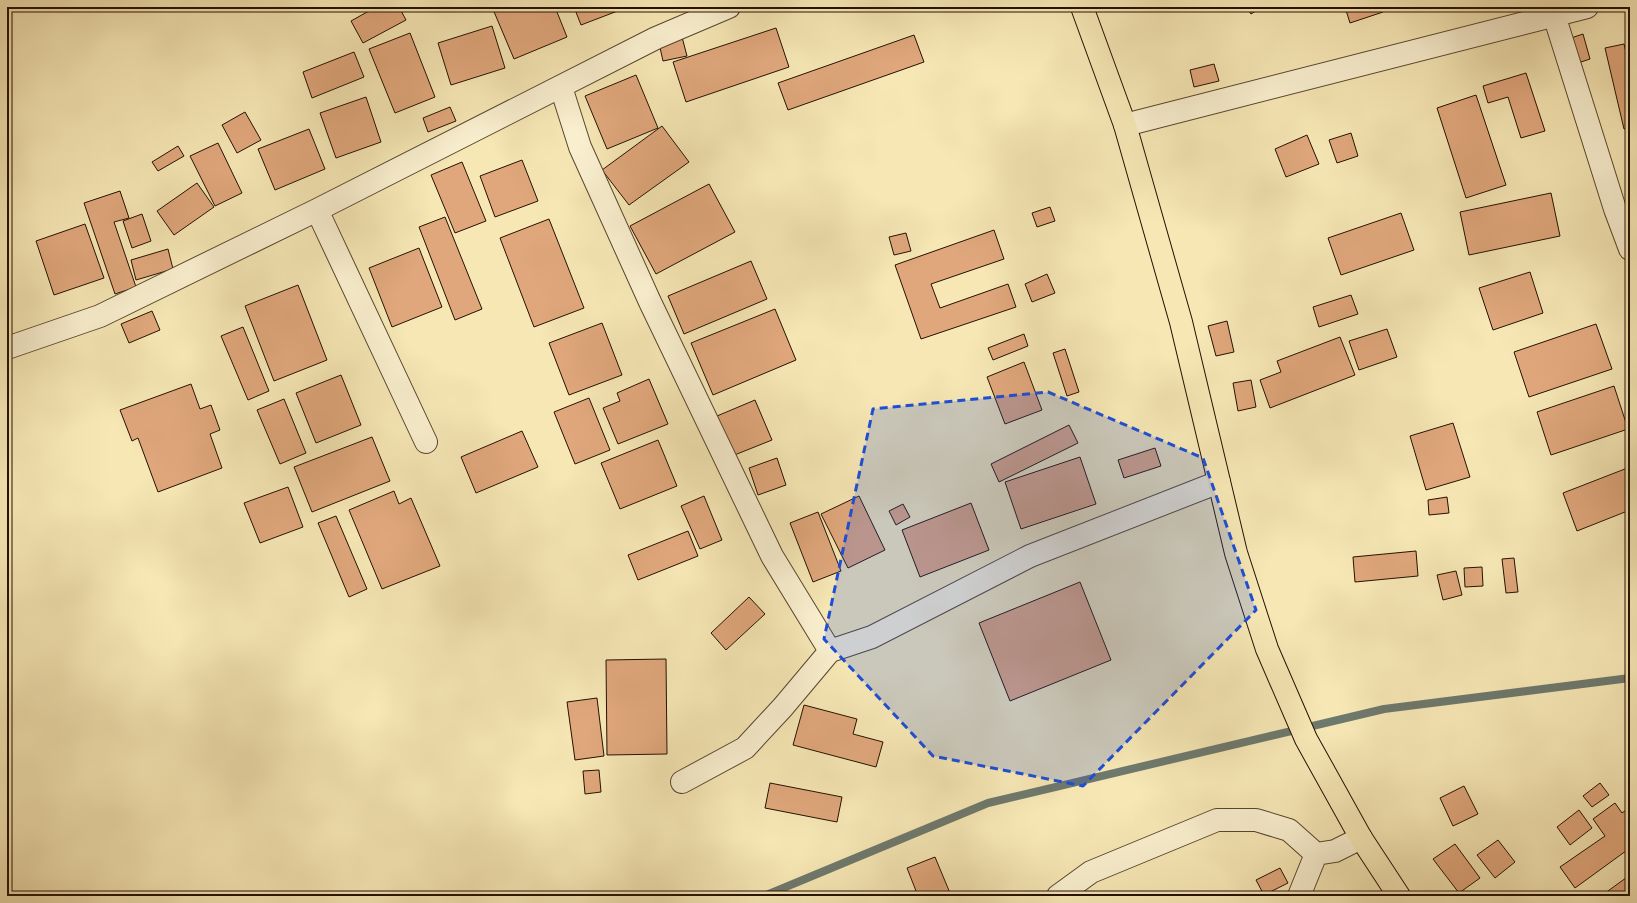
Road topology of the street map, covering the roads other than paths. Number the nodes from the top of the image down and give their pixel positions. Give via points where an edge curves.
1 (729, 7) edge
2 (1082, 7) edge
3 (1586, 7) edge
4 (1554, 15) junction
5 (561, 87) junction
6 (1125, 124) junction
7 (1622, 208) edge
8 (317, 210) junction
9 (1630, 249) edge
10 (7, 348) edge
11 (426, 442) dead end
12 (1219, 482) junction
13 (830, 651) junction
14 (682, 782) dead end
15 (1361, 838) junction
16 (1316, 854) junction
17 (1058, 896) edge
18 (1299, 896) edge
19 (1399, 896) edge

1 - 5 street via 656,38
2 - 6 main road
3 - 4 street
4 - 6 street
4 - 7 street
5 - 8 street
5 - 13 street via 580,147 650,302 772,556
6 - 12 main road via 1181,322
7 - 9 street
8 - 10 street via 100,316
8 - 11 street
12 - 13 street via 1030,556 872,637
12 - 15 main road via 1236,553 1267,649 1314,755
13 - 14 street via 745,748
15 - 16 street via 1335,851
15 - 19 main road
16 - 17 street via 1289,830 1256,820 1217,820 1091,872
16 - 18 street

